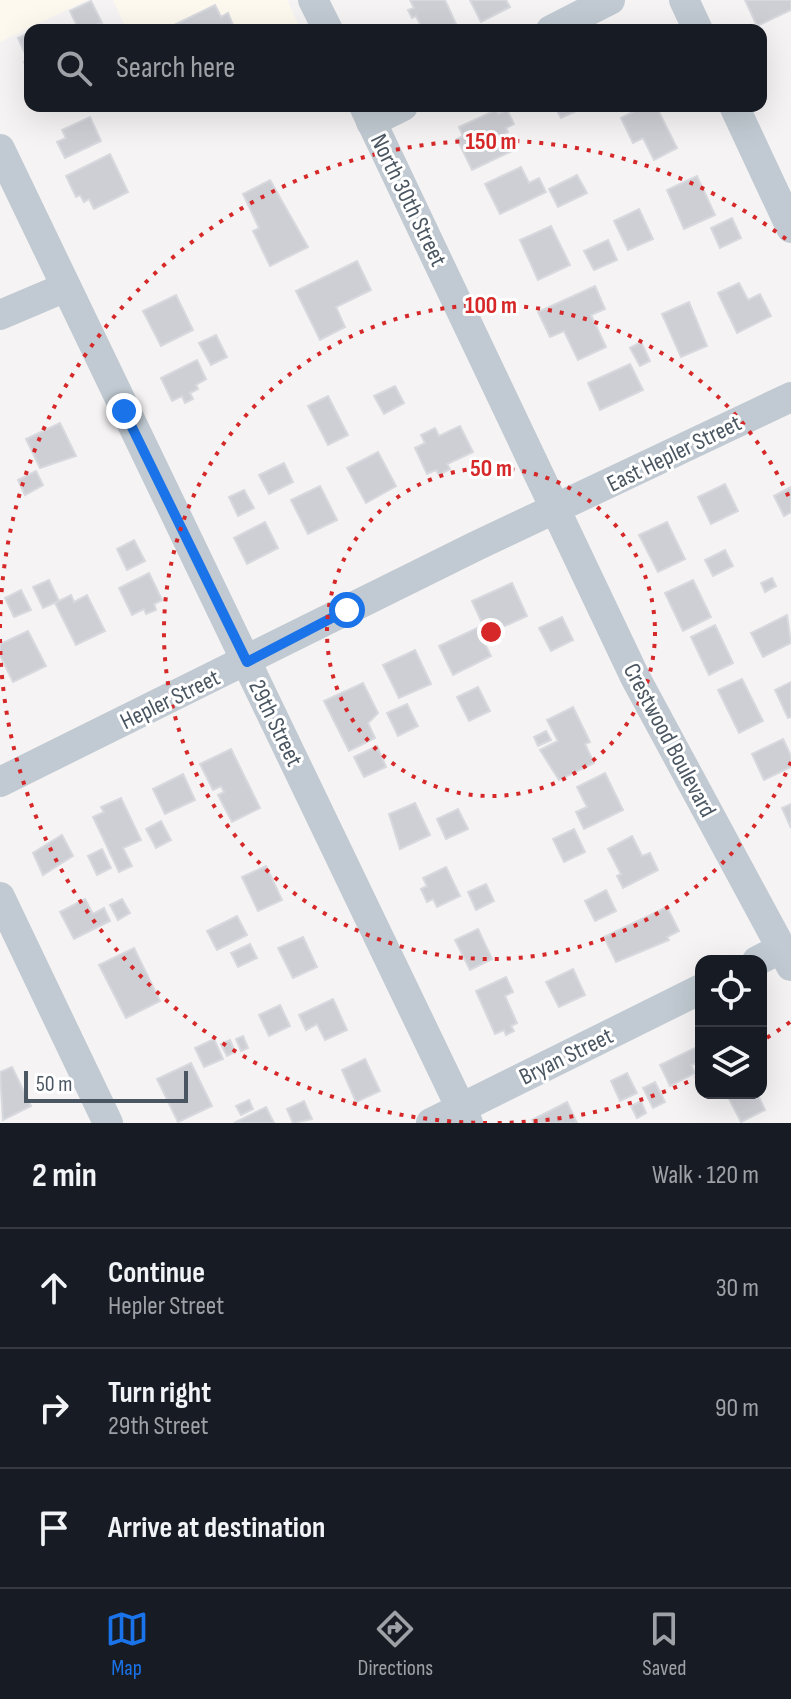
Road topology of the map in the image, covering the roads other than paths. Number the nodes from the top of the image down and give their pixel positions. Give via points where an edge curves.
1 (313, 0) edge
2 (610, 0) edge
3 (684, 0) edge
4 (325, 24) edge
5 (563, 24) edge
6 (695, 24) edge
7 (737, 112) edge
8 (368, 114) edge
9 (0, 149) edge
10 (791, 228) edge
11 (66, 287) junction
12 (0, 315) edge
13 (791, 397) edge
14 (556, 510) junction
15 (247, 662) junction
16 (0, 782) edge
17 (0, 897) edge
18 (777, 958) edge
19 (695, 992) edge
20 (464, 1116) edge
21 (108, 1123) edge
22 (431, 1123) edge

1 - 4 street
2 - 5 street
3 - 6 street
7 - 10 street
8 - 14 street, North 30th Street
9 - 11 street, 29th Street
11 - 12 street
11 - 15 street, 29th Street
13 - 14 street, East Hepler Street
14 - 15 street, Hepler Street
14 - 18 street, Crestwood Boulevard
15 - 16 street, Hepler Street
15 - 20 street, 29th Street
17 - 21 street
19 - 20 street, Bryan Street
20 - 22 street, Bryan Street

